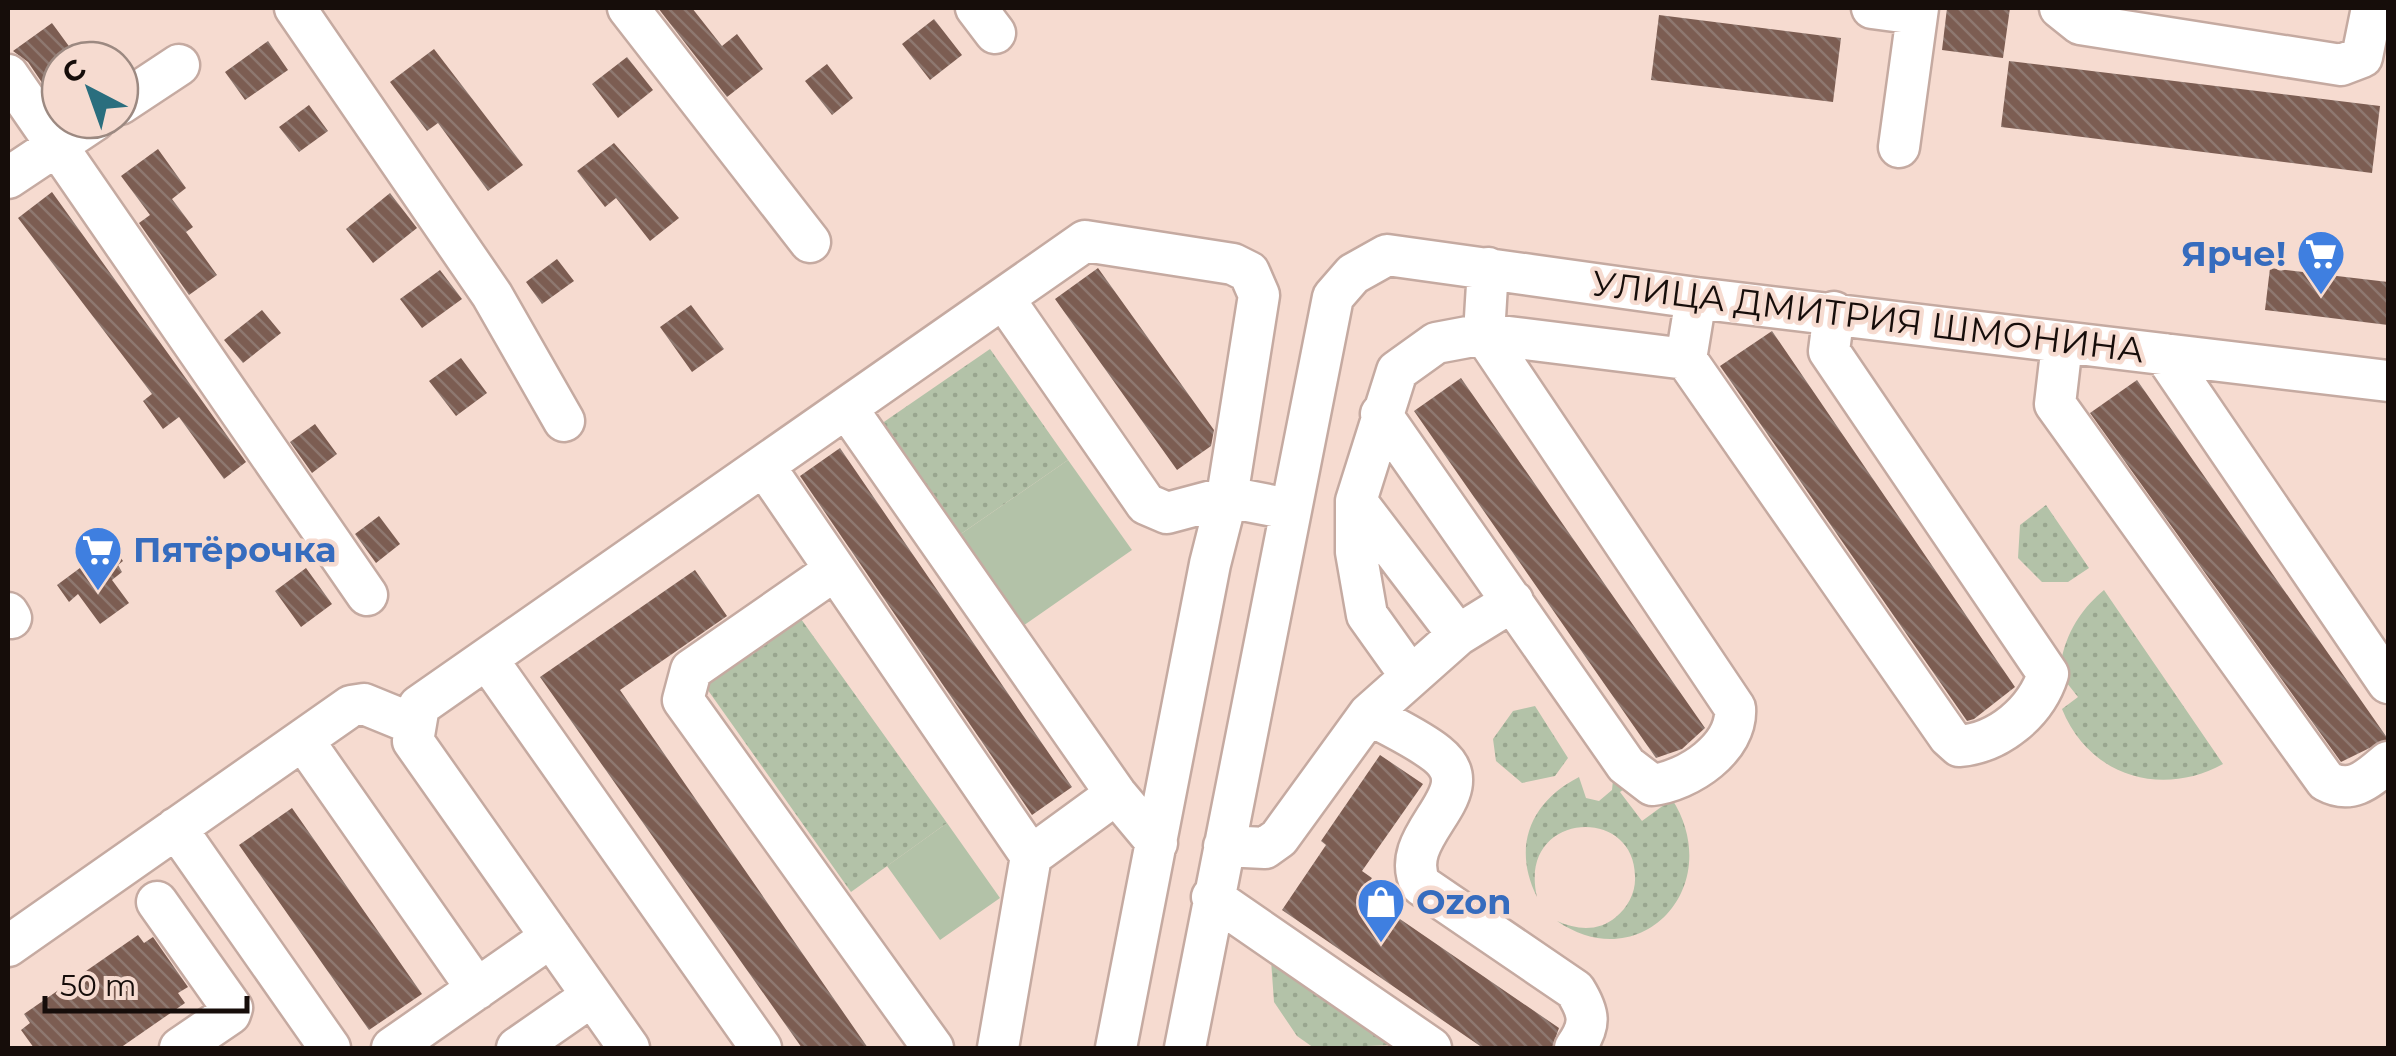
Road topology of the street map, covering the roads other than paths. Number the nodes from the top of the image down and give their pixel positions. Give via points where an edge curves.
1 (296, 8) edge
2 (628, 8) edge
3 (1872, 8) edge
4 (2060, 8) edge
5 (2372, 8) edge
6 (1918, 11) edge
7 (178, 65) dead end
8 (8, 75) edge
9 (140, 91) edge
10 (65, 140) edge
11 (57, 145) junction
12 (1899, 147) dead end
13 (8, 178) edge
14 (810, 242) dead end
15 (1488, 268) junction
16 (1696, 298) junction
17 (1004, 299) junction
18 (1834, 312) junction
19 (1484, 334) junction
20 (2062, 344) junction
21 (2164, 354) junction
22 (1686, 358) junction
23 (2388, 381) edge
24 (848, 410) junction
25 (1381, 414) junction
26 (564, 421) dead end
27 (764, 467) junction
28 (1228, 497) junction
29 (1356, 501) junction
30 (1290, 509) junction
31 (835, 570) junction
32 (367, 595) dead end
33 (1513, 600) junction
34 (1458, 636) junction
35 (487, 659) junction
36 (1409, 674) junction
37 (2388, 683) edge
38 (1369, 714) junction
39 (413, 724) junction
40 (302, 740) junction
41 (2388, 762) edge
42 (1116, 794) junction
43 (176, 828) junction
44 (1157, 843) junction
45 (1224, 846) junction
46 (1032, 856) junction
47 (1212, 897) junction
48 (157, 902) dead end
49 (551, 937) junction
50 (8, 946) edge
51 (477, 989) junction
52 (592, 996) junction
53 (180, 1048) edge
54 (330, 1048) edge
55 (392, 1048) edge
56 (517, 1048) edge
57 (629, 1048) edge
58 (761, 1048) edge
59 (933, 1048) edge
60 (998, 1048) edge
61 (1116, 1048) edge
62 (1185, 1048) edge
63 (1431, 1048) edge
64 (1575, 1048) edge

1 - 26 street via 492,295
2 - 14 street
3 - 6 street
4 - 5 street via 2080,24 2341,65 2362,57
6 - 12 street
7 - 9 street
8 - 11 street
10 - 11 street
11 - 13 street
11 - 32 street
15 - 16 street, УЛИЦА ДМИТРИЯ ШМОНИНА
15 - 19 street
15 - 30 street, УЛИЦА ДМИТРИЯ ШМОНИНА via 1387,255 1353,274 1334,296
16 - 18 street, УЛИЦА ДМИТРИЯ ШМОНИНА
16 - 22 street
17 - 24 street
17 - 28 street via 1146,504 1166,513
17 - 28 street via 1085,241 1233,264 1248,272 1260,294 1258,320
18 - 20 street, УЛИЦА ДМИТРИЯ ШМОНИНА
18 - 22 street via 1829,351 2048,674 2032,709 1980,744 1959,746 1949,737
19 - 22 street
19 - 25 street via 1436,343 1397,372
19 - 33 street via 1730,699 1736,723 1728,743 1675,782 1652,785 1626,765
20 - 21 street, УЛИЦА ДМИТРИЯ ШМОНИНА
20 - 41 street via 2055,404 2326,781 2340,788 2363,783
21 - 23 street, УЛИЦА ДМИТРИЯ ШМОНИНА
21 - 37 street
24 - 27 street
24 - 42 street
25 - 29 street
25 - 33 street
27 - 31 street
27 - 35 street
28 - 30 street
28 - 44 street
29 - 34 street
29 - 36 street via 1367,615
30 - 45 street
31 - 46 street
31 - 59 street via 691,670 682,700
33 - 34 street
34 - 36 street
35 - 39 street via 425,700
35 - 58 street
36 - 38 street
38 - 45 street via 1280,838 1265,848
38 - 64 street via 1439,756 1451,772 1452,794 1418,844 1412,869 1421,885 1575,990 1589,1012
39 - 40 street via 357,704
39 - 49 street via 413,740
40 - 43 street
40 - 51 street
42 - 44 street
42 - 46 street
43 - 50 street
43 - 54 street
44 - 61 street
45 - 47 street
46 - 60 street
47 - 62 street
47 - 63 street
48 - 53 street via 232,1008
49 - 51 street
49 - 52 street
51 - 55 street
52 - 56 street
52 - 57 street

